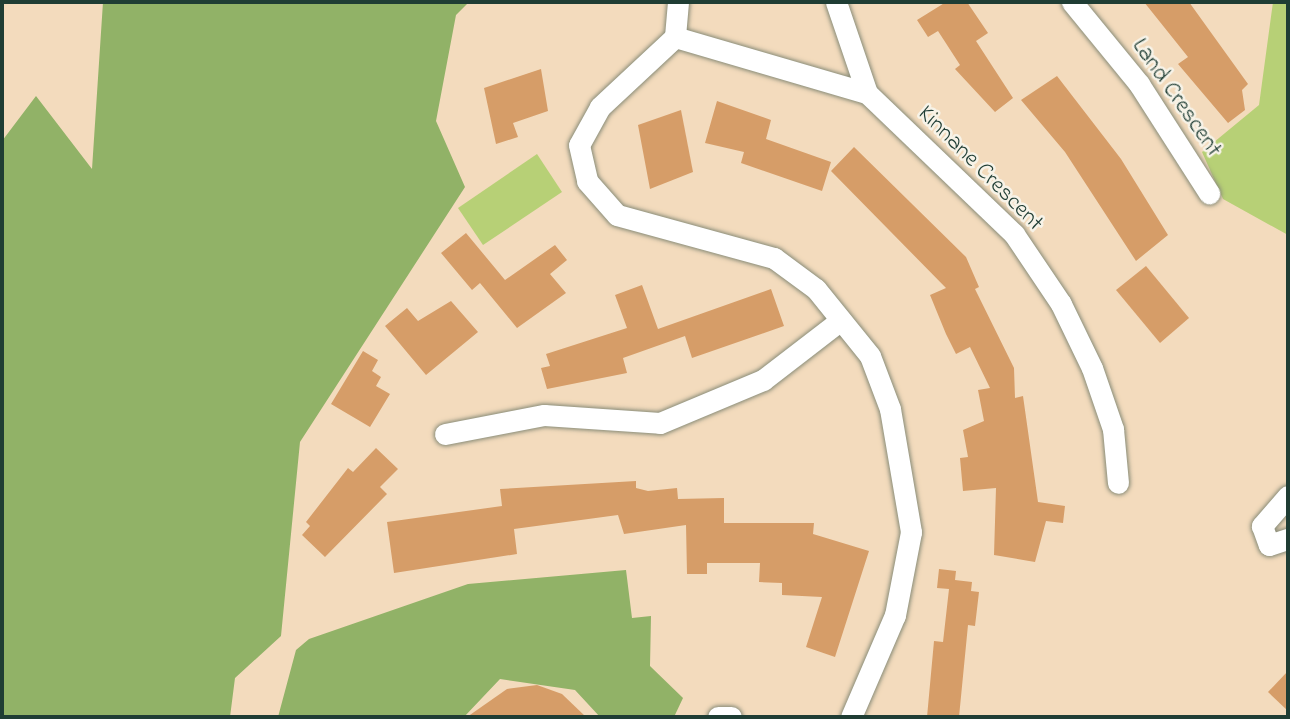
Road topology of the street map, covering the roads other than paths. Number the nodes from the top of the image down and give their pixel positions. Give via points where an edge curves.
1 (678, 2) edge
2 (836, 2) edge
3 (1072, 2) edge
4 (675, 37) junction
5 (867, 93) junction
6 (1209, 193) dead end
7 (841, 320) junction
8 (445, 434) dead end
9 (1118, 483) dead end
10 (1288, 496) edge
11 (1288, 540) edge
12 (718, 717) edge
13 (731, 717) edge
14 (851, 717) edge

1 - 4 street
2 - 5 street, Kinnane Crescent
3 - 6 street, Land Crescent via 1139,84
4 - 5 street, Kinnane Crescent
4 - 7 street via 600,107 579,145 587,181 617,215 774,258 816,289
5 - 9 street, Kinnane Crescent via 1014,234 1061,304 1113,429
7 - 8 street via 763,380 660,423 544,415
7 - 14 street via 870,356 890,409 911,532 895,615
10 - 11 street via 1262,526 1269,545
12 - 13 street

